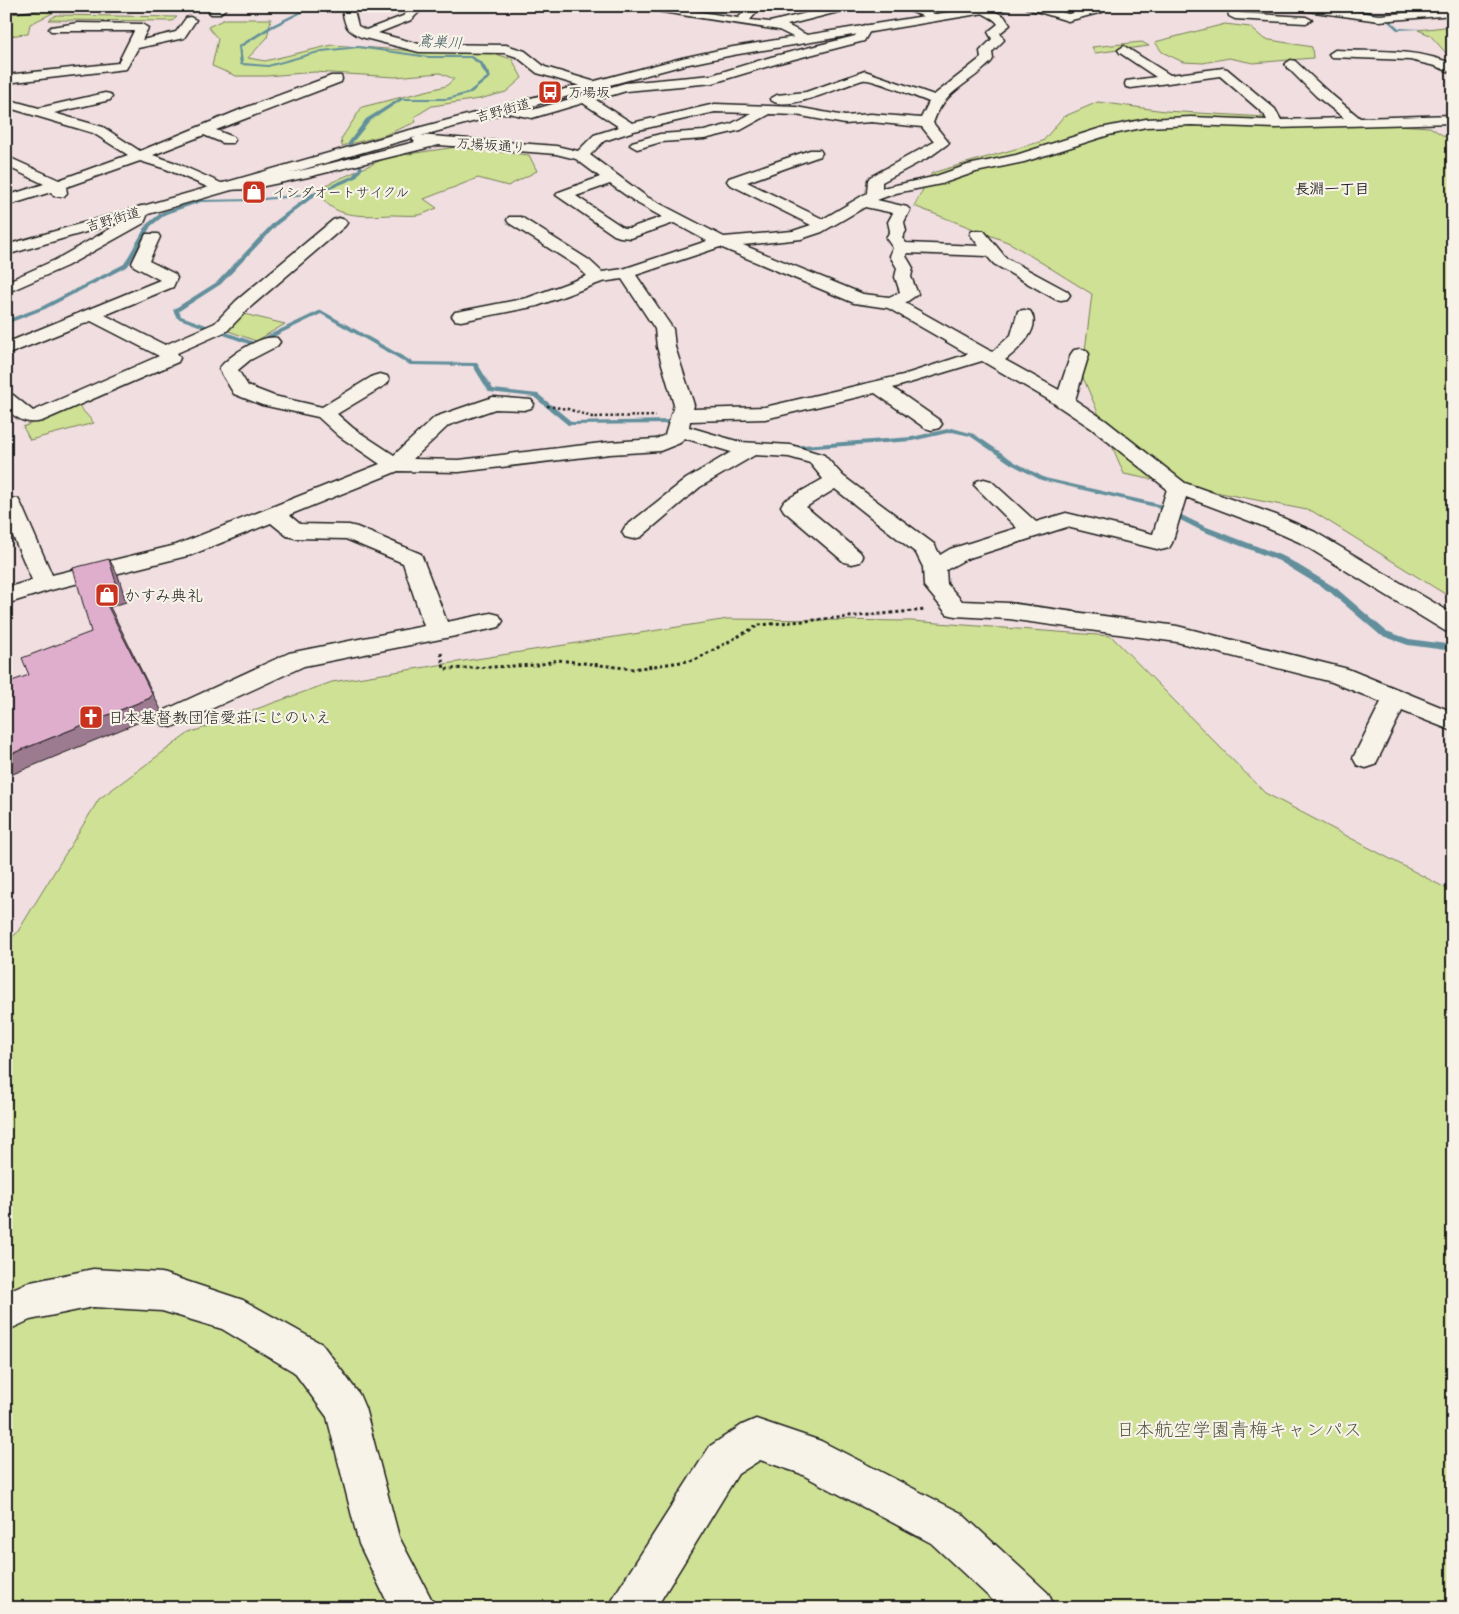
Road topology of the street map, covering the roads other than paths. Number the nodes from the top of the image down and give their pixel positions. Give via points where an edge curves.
1 (44, 6) edge
2 (347, 6) edge
3 (420, 6) edge
4 (643, 6) edge
5 (756, 6) edge
6 (850, 6) edge
7 (903, 6) edge
8 (1008, 6) edge
9 (1030, 6) edge
10 (1087, 6) edge
11 (1233, 6) edge
12 (1293, 6) edge
13 (1358, 6) edge
14 (6, 10) edge
15 (985, 10) junction
16 (1453, 12) edge
17 (936, 18) junction
18 (1383, 18) junction
19 (190, 20) dead end
20 (1306, 20) dead end
21 (741, 22) junction
22 (772, 25) junction
23 (90, 27) junction
24 (55, 29) dead end
25 (865, 30) junction
26 (1390, 30) dead end
27 (365, 34) junction
28 (805, 39) junction
29 (87, 42) dead end
30 (1400, 42) dead end
31 (133, 45) junction
32 (1124, 50) dead end
33 (1335, 54) dead end
34 (1420, 57) junction
35 (1291, 64) dead end
36 (1453, 69) edge
37 (6, 79) edge
38 (336, 79) dead end
39 (713, 79) junction
40 (1167, 79) junction
41 (1132, 84) dead end
42 (730, 88) dead end
43 (590, 92) junction
44 (105, 97) dead end
45 (936, 100) junction
46 (6, 103) edge
47 (768, 109) junction
48 (36, 113) junction
49 (1453, 119) edge
50 (1356, 121) junction
51 (926, 123) junction
52 (1276, 124) junction
53 (630, 128) junction
54 (204, 130) junction
55 (400, 137) junction
56 (228, 140) dead end
57 (437, 141) junction
58 (622, 148) dead end
59 (815, 153) dead end
60 (604, 154) dead end
61 (137, 156) junction
62 (353, 156) junction
63 (583, 157) junction
64 (6, 160) edge
65 (611, 178) junction
66 (58, 185) junction
67 (223, 187) junction
68 (870, 198) junction
69 (6, 201) edge
70 (41, 206) dead end
71 (141, 211) junction
72 (675, 218) junction
73 (515, 220) dead end
74 (339, 223) dead end
75 (823, 225) junction
76 (978, 234) dead end
77 (152, 237) dead end
78 (721, 242) junction
79 (901, 248) junction
80 (6, 250) edge
81 (992, 251) junction
82 (626, 272) junction
83 (598, 278) junction
84 (6, 288) edge
85 (1060, 295) dead end
86 (892, 303) junction
87 (92, 315) junction
88 (1024, 315) dead end
89 (461, 316) dead end
90 (271, 342) dead end
91 (6, 350) edge
92 (165, 352) junction
93 (1080, 354) dead end
94 (988, 358) junction
95 (380, 380) dead end
96 (879, 387) junction
97 (6, 399) edge
98 (1065, 402) junction
99 (524, 404) road end
100 (325, 413) junction
101 (680, 421) junction
102 (932, 424) dead end
103 (751, 449) junction
104 (395, 465) junction
105 (836, 480) junction
106 (984, 485) dead end
107 (1178, 487) junction
108 (10, 504) dead end
109 (273, 514) junction
110 (1031, 530) junction
111 (633, 532) dead end
112 (852, 557) dead end
113 (934, 567) junction
114 (45, 584) junction
115 (6, 596) edge
116 (491, 620) dead end
117 (1453, 625) edge
118 (438, 631) junction
119 (1396, 698) junction
120 (172, 718) dead end
121 (1453, 722) edge
122 (1366, 758) dead end
123 (6, 1312) edge
124 (414, 1608) edge
125 (631, 1608) edge
126 (1033, 1608) edge

1 - 14 main road
2 - 27 main road via 353,28
3 - 27 main road via 407,18
4 - 21 main road
5 - 21 main road
6 - 22 main road
7 - 17 main road
8 - 15 main road
9 - 10 main road via 1068,18 1098,10
11 - 20 main road via 1235,16
12 - 18 main road
13 - 18 main road
15 - 17 main road
15 - 45 main road via 1000,18 1004,25 994,32 998,40 986,51 988,58 980,68
16 - 18 main road
17 - 25 main road
18 - 26 main road
19 - 31 main road via 180,35
21 - 22 main road
22 - 28 main road
23 - 24 main road
23 - 29 main road
23 - 31 main road via 142,28
25 - 28 main road
25 - 39 main road via 860,38
27 - 43 main road via 418,48 506,49 522,54 541,70
28 - 43 main road via 682,62
30 - 34 main road
31 - 37 main road via 122,66
32 - 40 main road
33 - 34 main road
34 - 36 main road via 1438,60
35 - 50 main road via 1320,93
38 - 54 main road
39 - 42 main road
39 - 43 main road
40 - 41 main road
40 - 52 main road via 1223,72 1270,112
43 - 53 main road
43 - 55 main road, 吉野街道 via 532,114 508,109
44 - 48 main road
45 - 47 main road via 865,75 808,96 751,99
45 - 51 main road
46 - 48 main road
47 - 51 main road via 845,120 871,118
47 - 53 main road via 715,108
47 - 58 main road via 736,127 712,133 660,138
48 - 61 main road via 98,130
49 - 50 main road
50 - 52 main road
51 - 68 main road via 942,143 875,180
52 - 68 main road via 1191,121 1130,125 1019,160 973,168
53 - 63 main road via 599,138
54 - 56 main road
54 - 61 main road
55 - 57 main road, 万場坂通り
55 - 62 main road, 吉野街道
57 - 62 main road
57 - 63 main road, 万場坂通り via 556,150
59 - 75 main road via 734,181
60 - 63 main road
61 - 66 main road
61 - 67 main road
62 - 67 main road, 吉野街道
63 - 65 main road
64 - 66 main road
65 - 72 main road
65 - 72 main road via 564,195 620,232 630,233
66 - 69 main road
66 - 70 main road via 59,199
67 - 71 main road, 吉野街道
68 - 75 main road
68 - 79 main road via 902,210 894,238
71 - 80 main road, 吉野街道
71 - 84 main road via 138,220 61,263
72 - 78 main road
73 - 83 main road via 583,263
74 - 92 main road via 215,330
75 - 78 main road via 802,234 780,238
76 - 81 main road
77 - 87 main road via 140,263 170,278 167,283
78 - 82 main road
78 - 86 main road via 860,299
79 - 81 main road
79 - 86 main road via 898,256 905,268 903,277 909,294
81 - 85 main road via 1000,261
82 - 83 main road
82 - 101 main road via 664,329 666,347 684,405
83 - 89 main road via 532,302
86 - 94 main road
87 - 91 main road
87 - 92 main road
88 - 94 main road via 1026,326 1020,338
90 - 100 main road via 244,356 228,369 241,390 270,401
92 - 97 main road via 171,358 35,417 28,417
93 - 98 main road
94 - 96 main road
94 - 98 main road
95 - 100 main road
96 - 101 main road via 765,413
96 - 102 main road
98 - 107 main road
99 - 104 main road via 493,403 442,421
100 - 104 main road via 346,432
101 - 103 main road via 739,448
101 - 104 main road via 673,439 660,444 460,466
103 - 105 main road via 790,451 817,458
103 - 111 main road via 694,483
104 - 109 main road
105 - 112 main road via 792,506
105 - 113 main road via 926,550
106 - 110 main road
107 - 110 main road via 1161,543 1066,520
107 - 117 main road via 1307,537
108 - 114 main road
109 - 114 main road via 182,550
109 - 118 main road via 296,531 350,532 413,559
110 - 113 main road via 958,554
113 - 119 main road via 936,586 956,608 1008,610 1177,634 1339,674
114 - 115 main road
116 - 118 main road
118 - 120 main road via 298,659
119 - 121 main road
119 - 122 main road
123 - 124 main road via 26,1302 93,1288 162,1292 230,1313 308,1358 346,1408 380,1544
125 - 126 main road via 724,1460 756,1439 807,1455 946,1528

